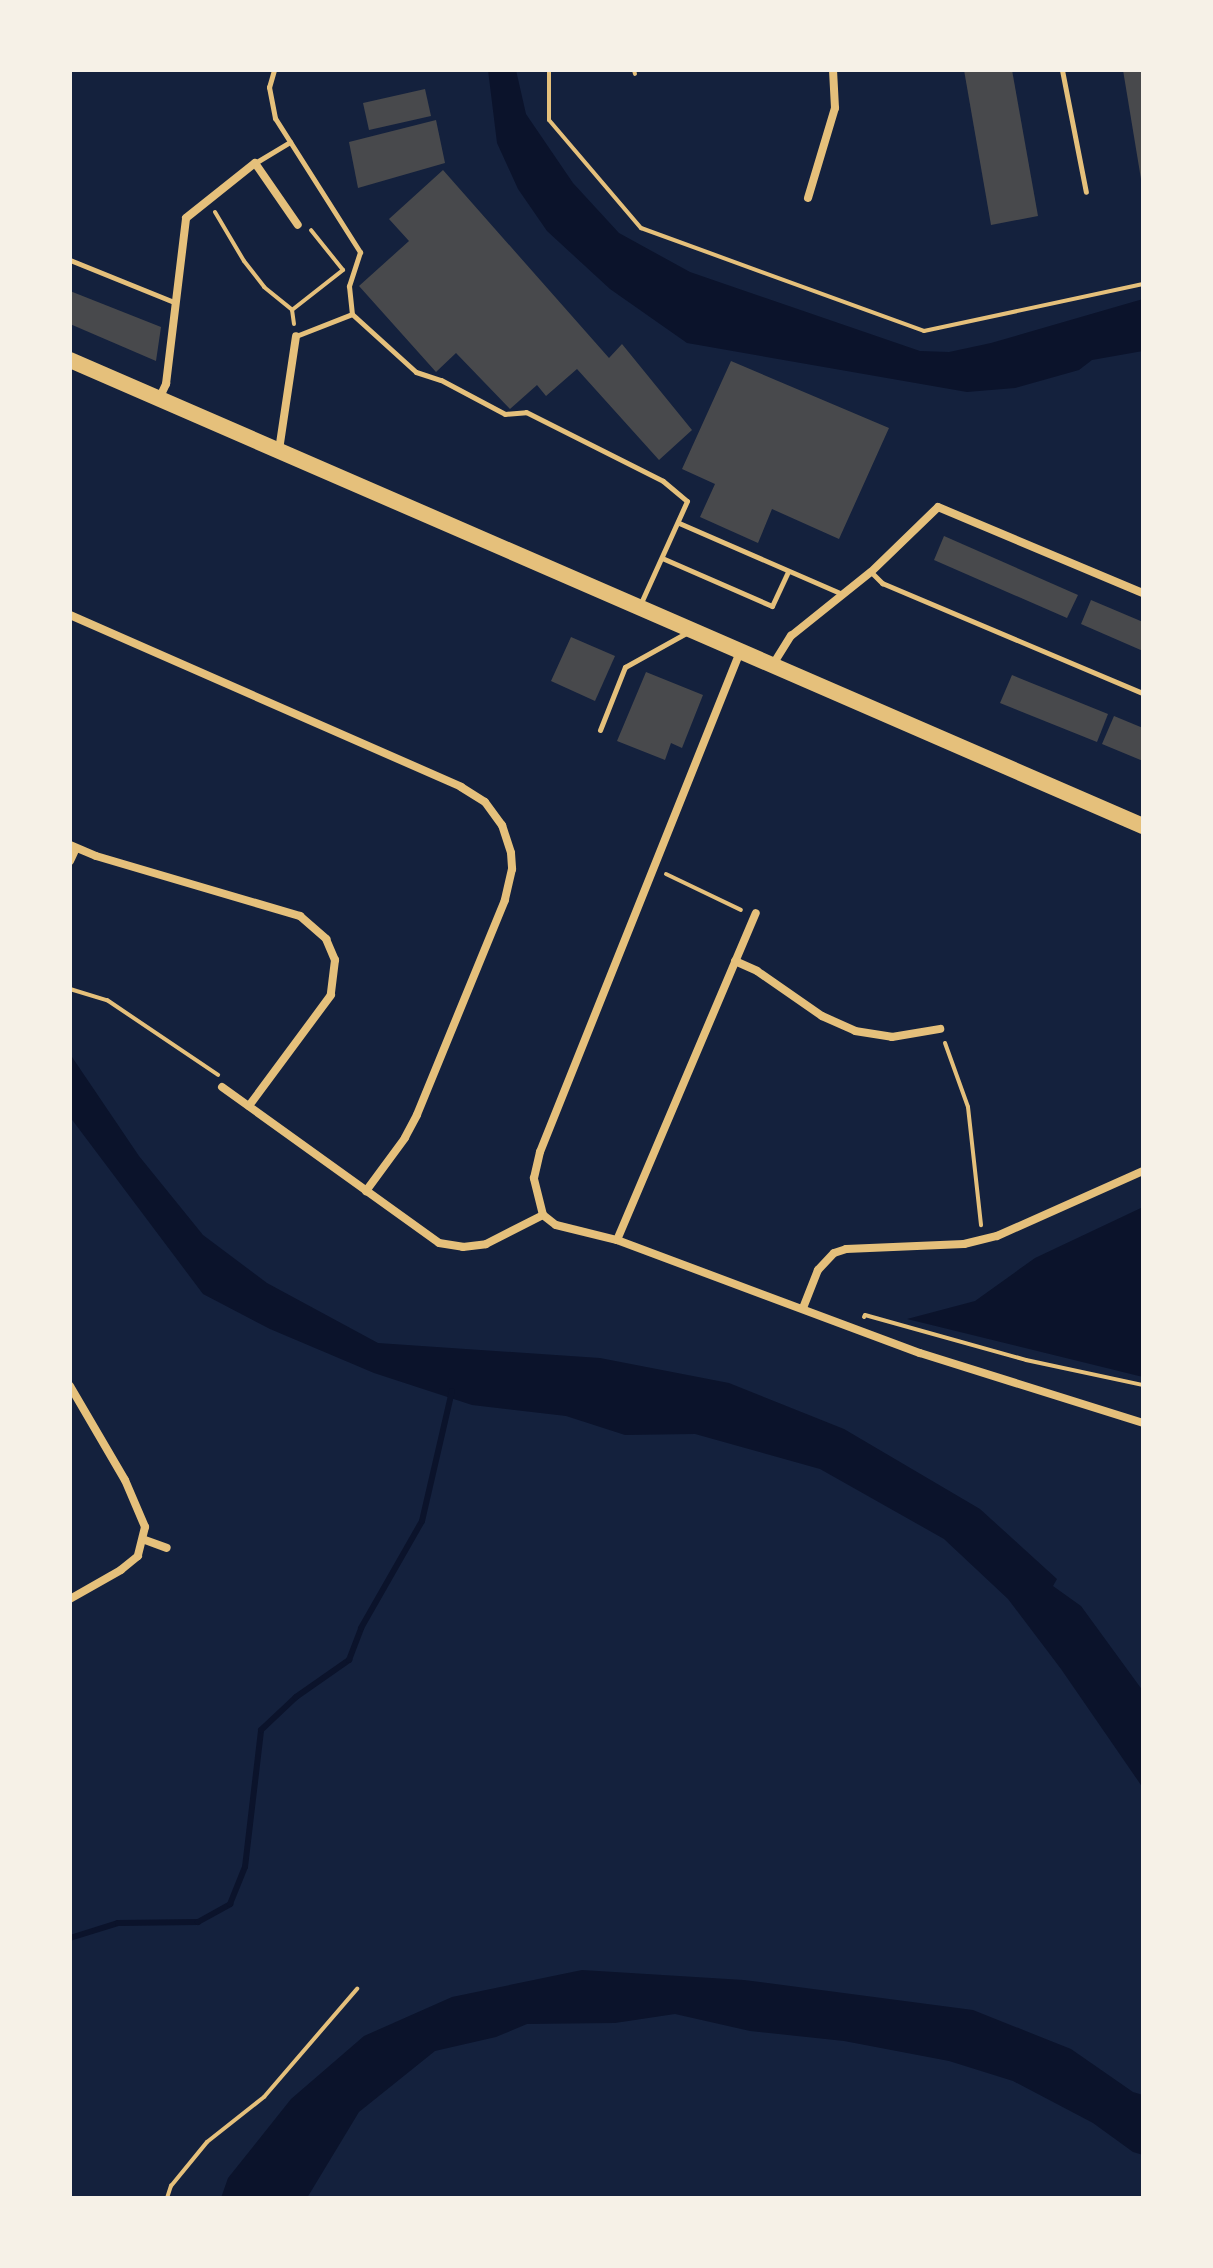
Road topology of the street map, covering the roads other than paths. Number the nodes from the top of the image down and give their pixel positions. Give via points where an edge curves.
1 (274, 70) edge
2 (833, 70) edge
3 (1062, 70) edge
4 (290, 142) junction
5 (255, 163) junction
6 (1086, 192) dead end
7 (808, 198) dead end
8 (298, 225) road end
9 (70, 260) edge
10 (174, 302) junction
11 (352, 314) junction
12 (296, 336) joint
13 (70, 360) edge
14 (159, 399) junction
15 (279, 451) junction
16 (679, 523) junction
17 (662, 558) junction
18 (788, 571) junction
19 (871, 572) junction
20 (1143, 593) edge
21 (843, 595) junction
22 (639, 608) junction
23 (70, 615) edge
24 (690, 630) junction
25 (740, 652) junction
26 (772, 666) junction
27 (1143, 693) edge
28 (600, 730) dead end
29 (1143, 826) edge
30 (73, 846) edge
31 (70, 861) edge
32 (755, 915) road end
33 (735, 961) junction
34 (940, 1029) road end
35 (222, 1087) road end
36 (249, 1106) junction
37 (1143, 1171) edge
38 (366, 1191) junction
39 (543, 1215) junction
40 (617, 1240) junction
41 (803, 1308) junction
42 (70, 1386) edge
43 (1143, 1423) edge
44 (145, 1540) junction
45 (167, 1548) dead end
46 (70, 1599) edge

1 - 4 lane via 269,87 275,118
2 - 7 street via 835,108
3 - 6 lane
4 - 5 lane
4 - 11 lane via 360,252 349,286
5 - 8 street
5 - 10 street via 186,218
9 - 10 lane
10 - 14 street via 166,384
11 - 12 lane
11 - 16 lane via 416,372 505,414 526,412 663,481 687,501
12 - 15 street
13 - 14 highway
14 - 15 highway
15 - 22 highway
16 - 17 lane
16 - 18 lane
17 - 18 lane via 772,606
17 - 22 lane
18 - 21 lane
19 - 20 street via 938,507
19 - 21 street
19 - 27 lane via 882,583
21 - 26 street via 791,636
22 - 24 highway
23 - 38 street via 461,787 485,802 502,825 512,869 505,900 417,1115
24 - 25 highway
24 - 28 lane via 625,667
25 - 26 highway
25 - 39 street via 540,1152 534,1178
26 - 29 highway
30 - 31 street
30 - 36 street via 300,916 326,939 336,972 331,995
32 - 33 street
33 - 34 street via 855,1031 892,1037
33 - 40 street
35 - 36 street
36 - 38 street
37 - 41 street via 983,1239 834,1253 818,1270
38 - 39 street via 427,1238 450,1246 486,1244
39 - 40 street via 571,1230
40 - 41 street
41 - 43 street via 920,1353
42 - 44 street via 142,1514
44 - 45 street
44 - 46 street via 138,1556 121,1570

